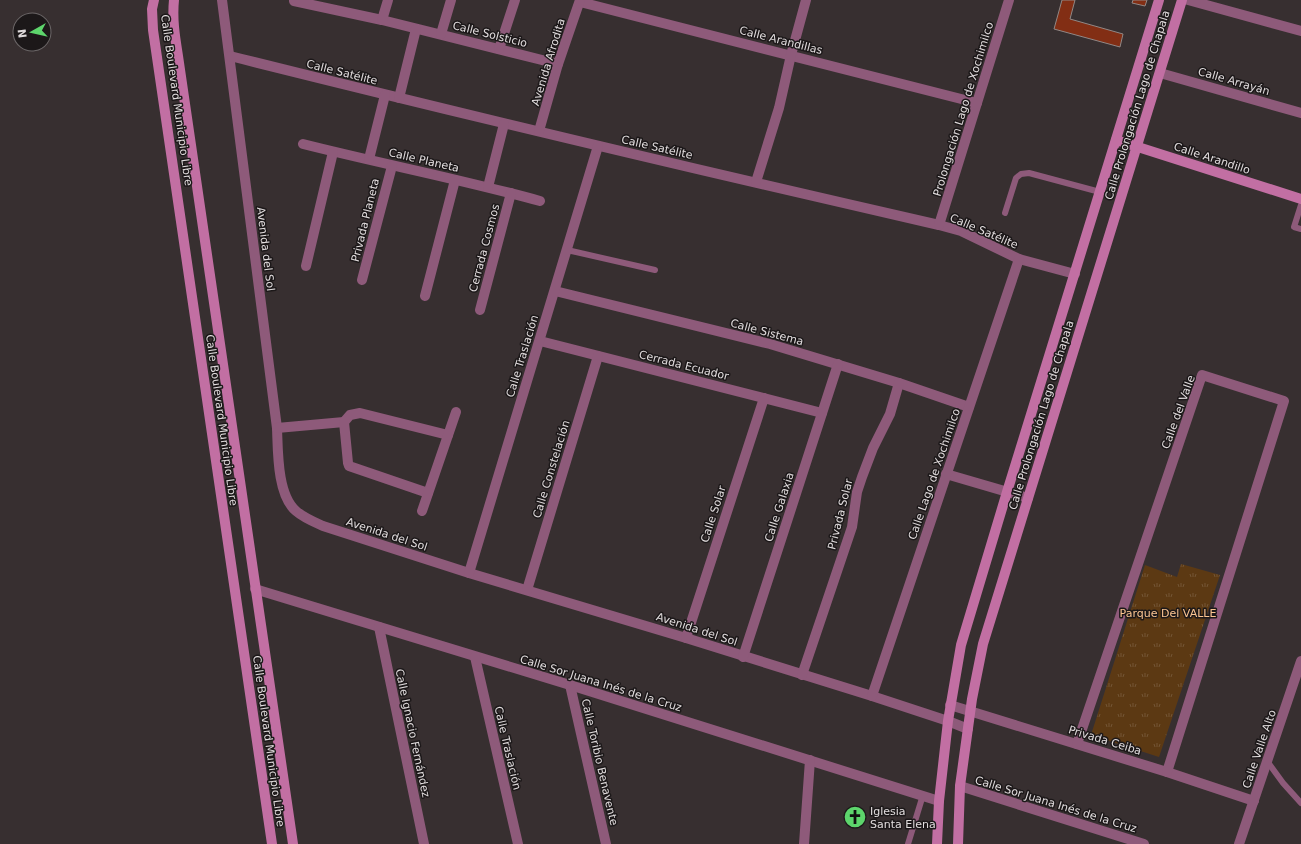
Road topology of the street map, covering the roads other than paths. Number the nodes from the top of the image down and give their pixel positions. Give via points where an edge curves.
1 (154, 0) edge
2 (180, 0) edge
3 (222, 0) edge
4 (388, 0) edge
5 (451, 0) edge
6 (516, 0) edge
7 (806, 0) edge
8 (1009, 0) edge
9 (1159, 0) edge
10 (1182, 0) edge
11 (1188, 0) edge
12 (294, 1) dead end
13 (580, 1) edge
14 (321, 3) edge
15 (174, 5) edge
16 (382, 20) junction
17 (416, 29) junction
18 (1301, 31) edge
19 (440, 34) junction
20 (499, 49) junction
21 (791, 55) junction
22 (230, 56) junction
23 (558, 64) junction
24 (1160, 73) junction
25 (385, 95) junction
26 (399, 98) junction
27 (977, 103) junction
28 (1301, 113) edge
29 (504, 124) junction
30 (539, 131) junction
31 (1116, 140) junction
32 (303, 144) dead end
33 (598, 146) junction
34 (1137, 147) junction
35 (333, 152) junction
36 (369, 160) junction
37 (392, 166) junction
38 (455, 180) junction
39 (756, 182) junction
40 (488, 187) junction
41 (1100, 192) junction
42 (511, 193) junction
43 (1301, 199) edge
44 (540, 201) dead end
45 (1301, 205) edge
46 (1005, 213) dead end
47 (939, 225) junction
48 (1301, 229) edge
49 (567, 250) junction
50 (1019, 259) junction
51 (306, 266) dead end
52 (655, 270) dead end
53 (1075, 274) junction
54 (362, 280) dead end
55 (555, 292) junction
56 (425, 296) dead end
57 (480, 310) dead end
58 (540, 340) junction
59 (598, 356) junction
60 (838, 364) junction
61 (899, 383) junction
62 (764, 398) junction
63 (969, 407) junction
64 (456, 412) dead end
65 (822, 413) junction
66 (344, 422) junction
67 (276, 428) junction
68 (448, 435) junction
69 (946, 474) junction
70 (1007, 492) junction
71 (428, 493) junction
72 (1028, 498) junction
73 (422, 510) dead end
74 (468, 573) junction
75 (255, 589) junction
76 (527, 590) junction
77 (379, 627) junction
78 (686, 638) junction
79 (475, 657) junction
80 (743, 657) junction
81 (1301, 661) edge
82 (802, 675) junction
83 (570, 685) junction
84 (872, 696) junction
85 (950, 704) junction
86 (970, 711) junction
87 (948, 721) junction
88 (968, 729) junction
89 (1077, 744) junction
90 (810, 760) junction
91 (1267, 761) junction
92 (1167, 772) junction
93 (960, 786) junction
94 (923, 795) junction
95 (939, 801) junction
96 (1254, 801) junction
97 (1301, 803) edge
98 (272, 844) edge
99 (292, 844) edge
100 (424, 844) edge
101 (518, 844) edge
102 (606, 844) edge
103 (804, 844) edge
104 (908, 844) edge
105 (937, 844) edge
106 (958, 844) edge
107 (1144, 844) edge
108 (1239, 844) edge

1 - 98 main road, Calle Boulevard Municipio Libre via 154,38
2 - 15 main road
3 - 22 street, Avenida del Sol
4 - 16 street
5 - 19 street
6 - 20 street
7 - 21 street
8 - 27 street, Prolongación Lago de Xochimilco
9 - 31 main road, Calle Prolongación Lago de Chapala
10 - 24 main road, Calle Prolongación Lago de Chapala
11 - 18 street
12 - 14 street, Calle Solsticio
13 - 21 street, Calle Arandillas
13 - 23 street, Avenida Afrodita
14 - 16 street, Calle Solsticio
15 - 75 main road, Calle Boulevard Municipio Libre via 178,56
16 - 17 street, Calle Solsticio
17 - 19 street, Calle Solsticio
17 - 26 street
19 - 20 street, Calle Solsticio
20 - 23 street, Calle Solsticio
21 - 27 street, Calle Arandillas
21 - 39 street via 779,108
22 - 25 street, Calle Satélite
22 - 67 street, Avenida del Sol
23 - 30 street, Avenida Afrodita
24 - 28 street, Calle Arrayán
24 - 34 main road, Calle Prolongación Lago de Chapala
25 - 26 street, Calle Satélite
25 - 36 street
26 - 29 street, Calle Satélite
27 - 47 street, Prolongación Lago de Xochimilco
29 - 30 street, Calle Satélite
29 - 40 street
30 - 33 street, Calle Satélite
31 - 34 main road, Calle Arandillo
31 - 41 main road, Calle Prolongación Lago de Chapala
32 - 35 street, Calle Planeta
33 - 39 street, Calle Satélite
33 - 49 street, Calle Traslación
34 - 43 main road, Calle Arandillo
34 - 72 main road, Calle Prolongación Lago de Chapala
35 - 36 street, Calle Planeta
35 - 51 street
36 - 37 street, Calle Planeta
37 - 38 street, Calle Planeta
37 - 54 street, Privada Planeta
38 - 40 street, Calle Planeta
38 - 56 street
39 - 47 street, Calle Satélite
40 - 42 street, Calle Planeta
41 - 46 lane via 1029,173 1021,174 1016,178
41 - 53 main road, Calle Prolongación Lago de Chapala
42 - 44 street, Calle Planeta
42 - 57 street, Cerrada Cosmos
45 - 48 lane via 1294,227
47 - 50 street, Calle Satélite via 961,231
49 - 52 lane
49 - 55 street, Calle Traslación
50 - 53 street, Calle Satélite
50 - 63 street, Calle Lago de Xochimilco
53 - 70 main road, Calle Prolongación Lago de Chapala
55 - 58 street, Calle Traslación
55 - 60 street, Calle Sistema via 770,344
58 - 59 street, Cerrada Ecuador
58 - 74 street, Calle Traslación
59 - 62 street, Cerrada Ecuador
59 - 76 street, Calle Constelación
60 - 61 street, Calle Sistema
60 - 65 street, Calle Galaxia
61 - 63 street, Calle Sistema
61 - 82 street, Privada Solar via 890,414 873,448 857,492 852,528
62 - 65 street, Cerrada Ecuador
62 - 78 street, Calle Solar
63 - 69 street, Calle Lago de Xochimilco
64 - 68 street
65 - 80 street, Calle Galaxia
66 - 67 street
66 - 68 street via 350,415 360,413
66 - 71 street via 350,466
67 - 74 street, Avenida del Sol via 283,486 295,510 323,526
68 - 71 street
69 - 70 street
69 - 84 street, Calle Lago de Xochimilco
70 - 72 street
70 - 85 main road, Calle Prolongación Lago de Chapala via 961,645
71 - 73 street
72 - 86 main road, Calle Prolongación Lago de Chapala via 983,644
74 - 76 street, Avenida del Sol
75 - 77 street, Calle Sor Juana Inés de la Cruz
75 - 99 main road, Calle Boulevard Municipio Libre
76 - 78 street, Avenida del Sol
77 - 79 street, Calle Sor Juana Inés de la Cruz
77 - 100 street, Calle Ignacio Fernández
78 - 80 street, Avenida del Sol
79 - 83 street, Calle Sor Juana Inés de la Cruz
79 - 101 street, Calle Traslación
80 - 82 street, Avenida del Sol
81 - 91 street, Calle Valle Alto
82 - 84 street, Avenida del Sol
83 - 90 street, Calle Sor Juana Inés de la Cruz
83 - 102 street, Calle Toribio Benavente
84 - 87 street, Avenida del Sol
85 - 86 street, Privada Ceiba
85 - 87 main road, Calle Prolongación Lago de Chapala
86 - 88 main road, Calle Prolongación Lago de Chapala
86 - 89 street, Privada Ceiba
87 - 88 street, Avenida del Sol
87 - 95 main road, Calle Prolongación Lago de Chapala
88 - 93 main road, Calle Prolongación Lago de Chapala
89 - 92 street, Privada Ceiba
89 - 92 street, Calle del Valle via 1202,375 1284,401
90 - 94 street, Calle Sor Juana Inés de la Cruz
90 - 103 street
91 - 96 street, Calle Valle Alto
91 - 97 lane
92 - 96 street, Privada Ceiba
93 - 106 main road, Calle Prolongación Lago de Chapala
93 - 107 street, Calle Sor Juana Inés de la Cruz
94 - 95 street, Calle Sor Juana Inés de la Cruz
94 - 104 lane
95 - 105 main road, Calle Prolongación Lago de Chapala
96 - 108 street, Calle Valle Alto

